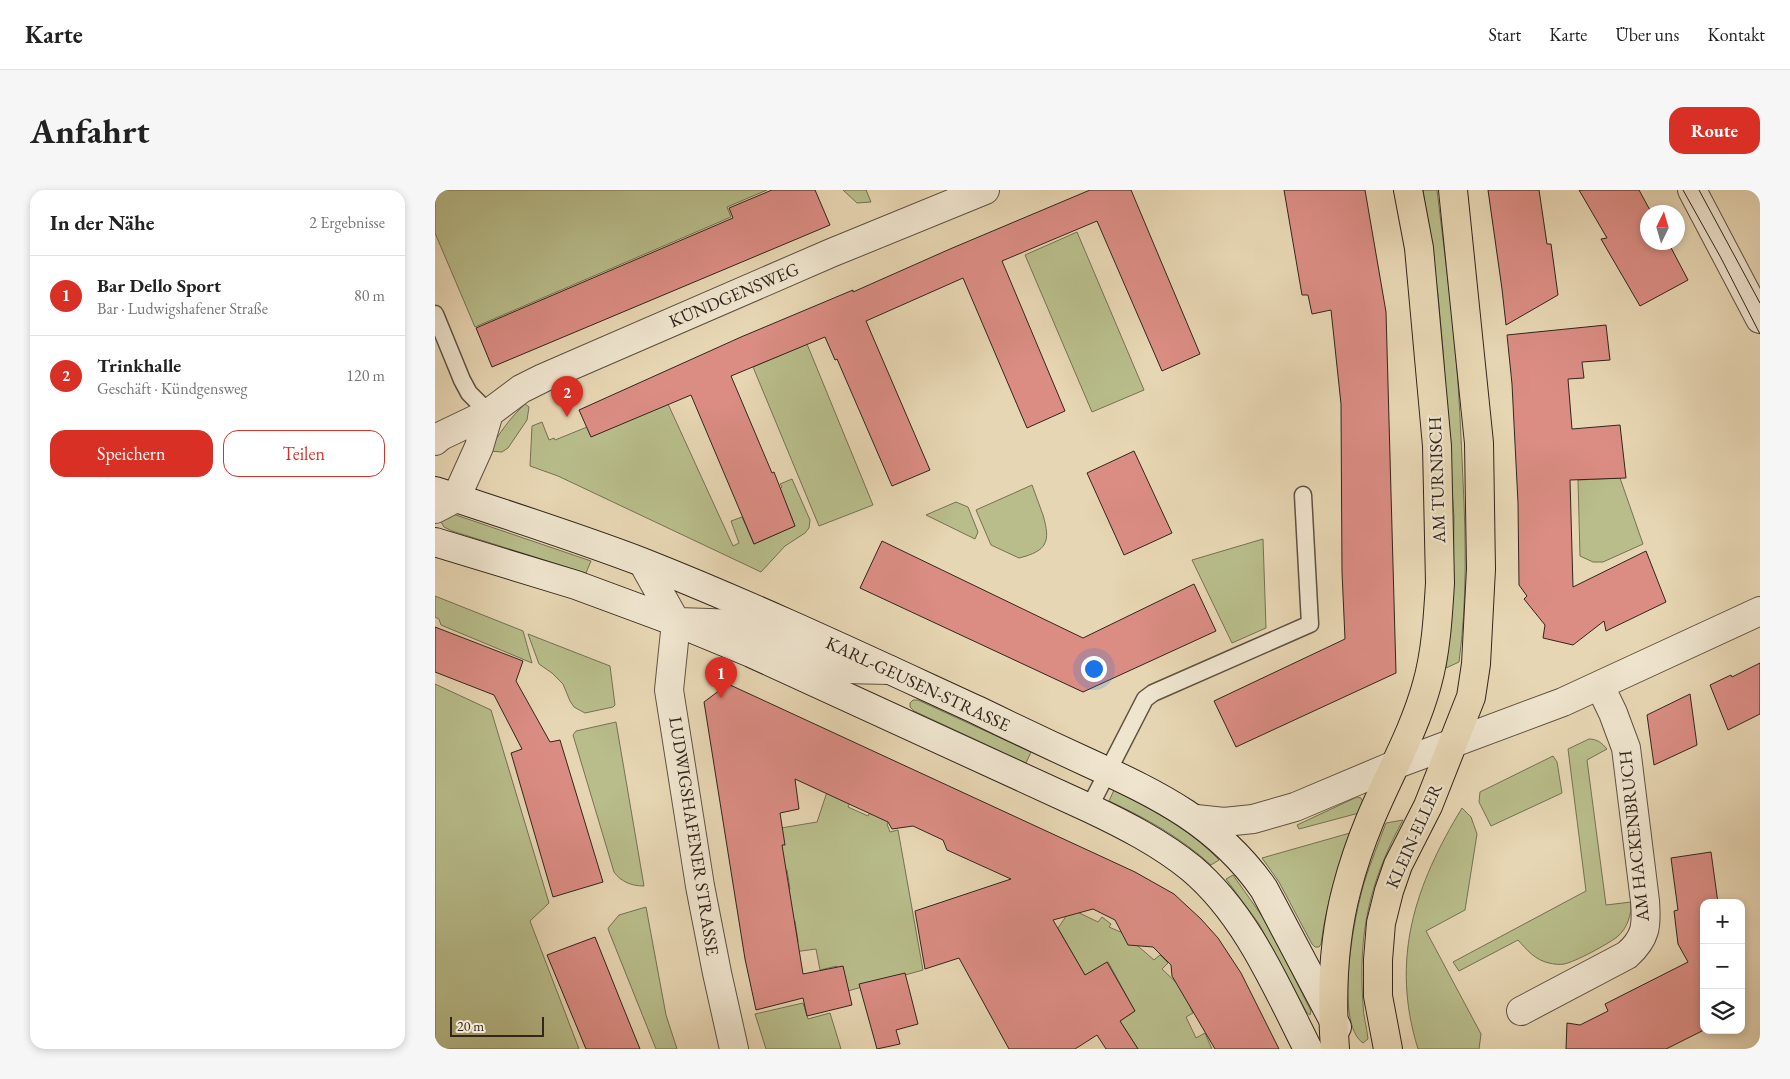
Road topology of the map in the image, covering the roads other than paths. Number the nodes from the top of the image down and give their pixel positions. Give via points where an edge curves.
1 (985, 190) edge
2 (1408, 190) edge
3 (1453, 190) edge
4 (1692, 190) edge
5 (435, 314) edge
6 (1760, 319) edge
7 (489, 413) junction
8 (435, 441) edge
9 (1303, 495) dead end
10 (442, 499) edge
11 (435, 542) edge
12 (643, 563) junction
13 (1760, 611) edge
14 (676, 622) junction
15 (889, 670) junction
16 (1600, 686) junction
17 (1453, 743) junction
18 (1397, 764) junction
19 (1108, 772) junction
20 (1089, 808) junction
21 (1196, 819) junction
22 (1521, 1011) dead end
23 (1333, 1019) junction
24 (734, 1049) edge
25 (1308, 1049) edge
26 (1335, 1049) edge
27 (1347, 1049) edge
28 (1388, 1049) edge

1 - 7 street, KÜNDGENSWEG via 543,378 521,389
2 - 18 main road, AM TURNISCH via 1419,248 1437,446 1440,583 1429,676
3 - 17 main road via 1479,443 1481,569 1475,673 1471,697
4 - 6 street
5 - 7 lane via 469,394
7 - 8 street, KÜNDGENSWEG
7 - 10 street via 479,447
9 - 19 lane via 1310,624 1145,698
10 - 12 street, KARL-GEUSEN-STRASSE
11 - 14 street via 575,585
12 - 14 street
12 - 15 street, KARL-GEUSEN-STRASSE
13 - 16 street
14 - 15 street via 740,624 842,669
14 - 20 street via 751,653
14 - 24 street, LUDWIGSHAFENER STRASSE via 669,690 700,886
15 - 19 street, KARL-GEUSEN-STRASSE
16 - 17 street
16 - 22 street, AM HACKENBRUCH via 1626,748 1646,926 1637,947 1627,955
17 - 18 street
17 - 28 main road, KLEIN-ELLER via 1428,806 1398,865 1381,923 1378,996
18 - 21 street, KARL-GEUSEN-STRASSE via 1268,816 1224,822
18 - 23 main road via 1370,820 1347,888 1337,938
19 - 20 lane
19 - 21 street, KARL-GEUSEN-STRASSE
20 - 25 street via 1153,841 1205,881 1246,933
21 - 23 street via 1241,859 1264,889
23 - 26 main road
23 - 27 street

